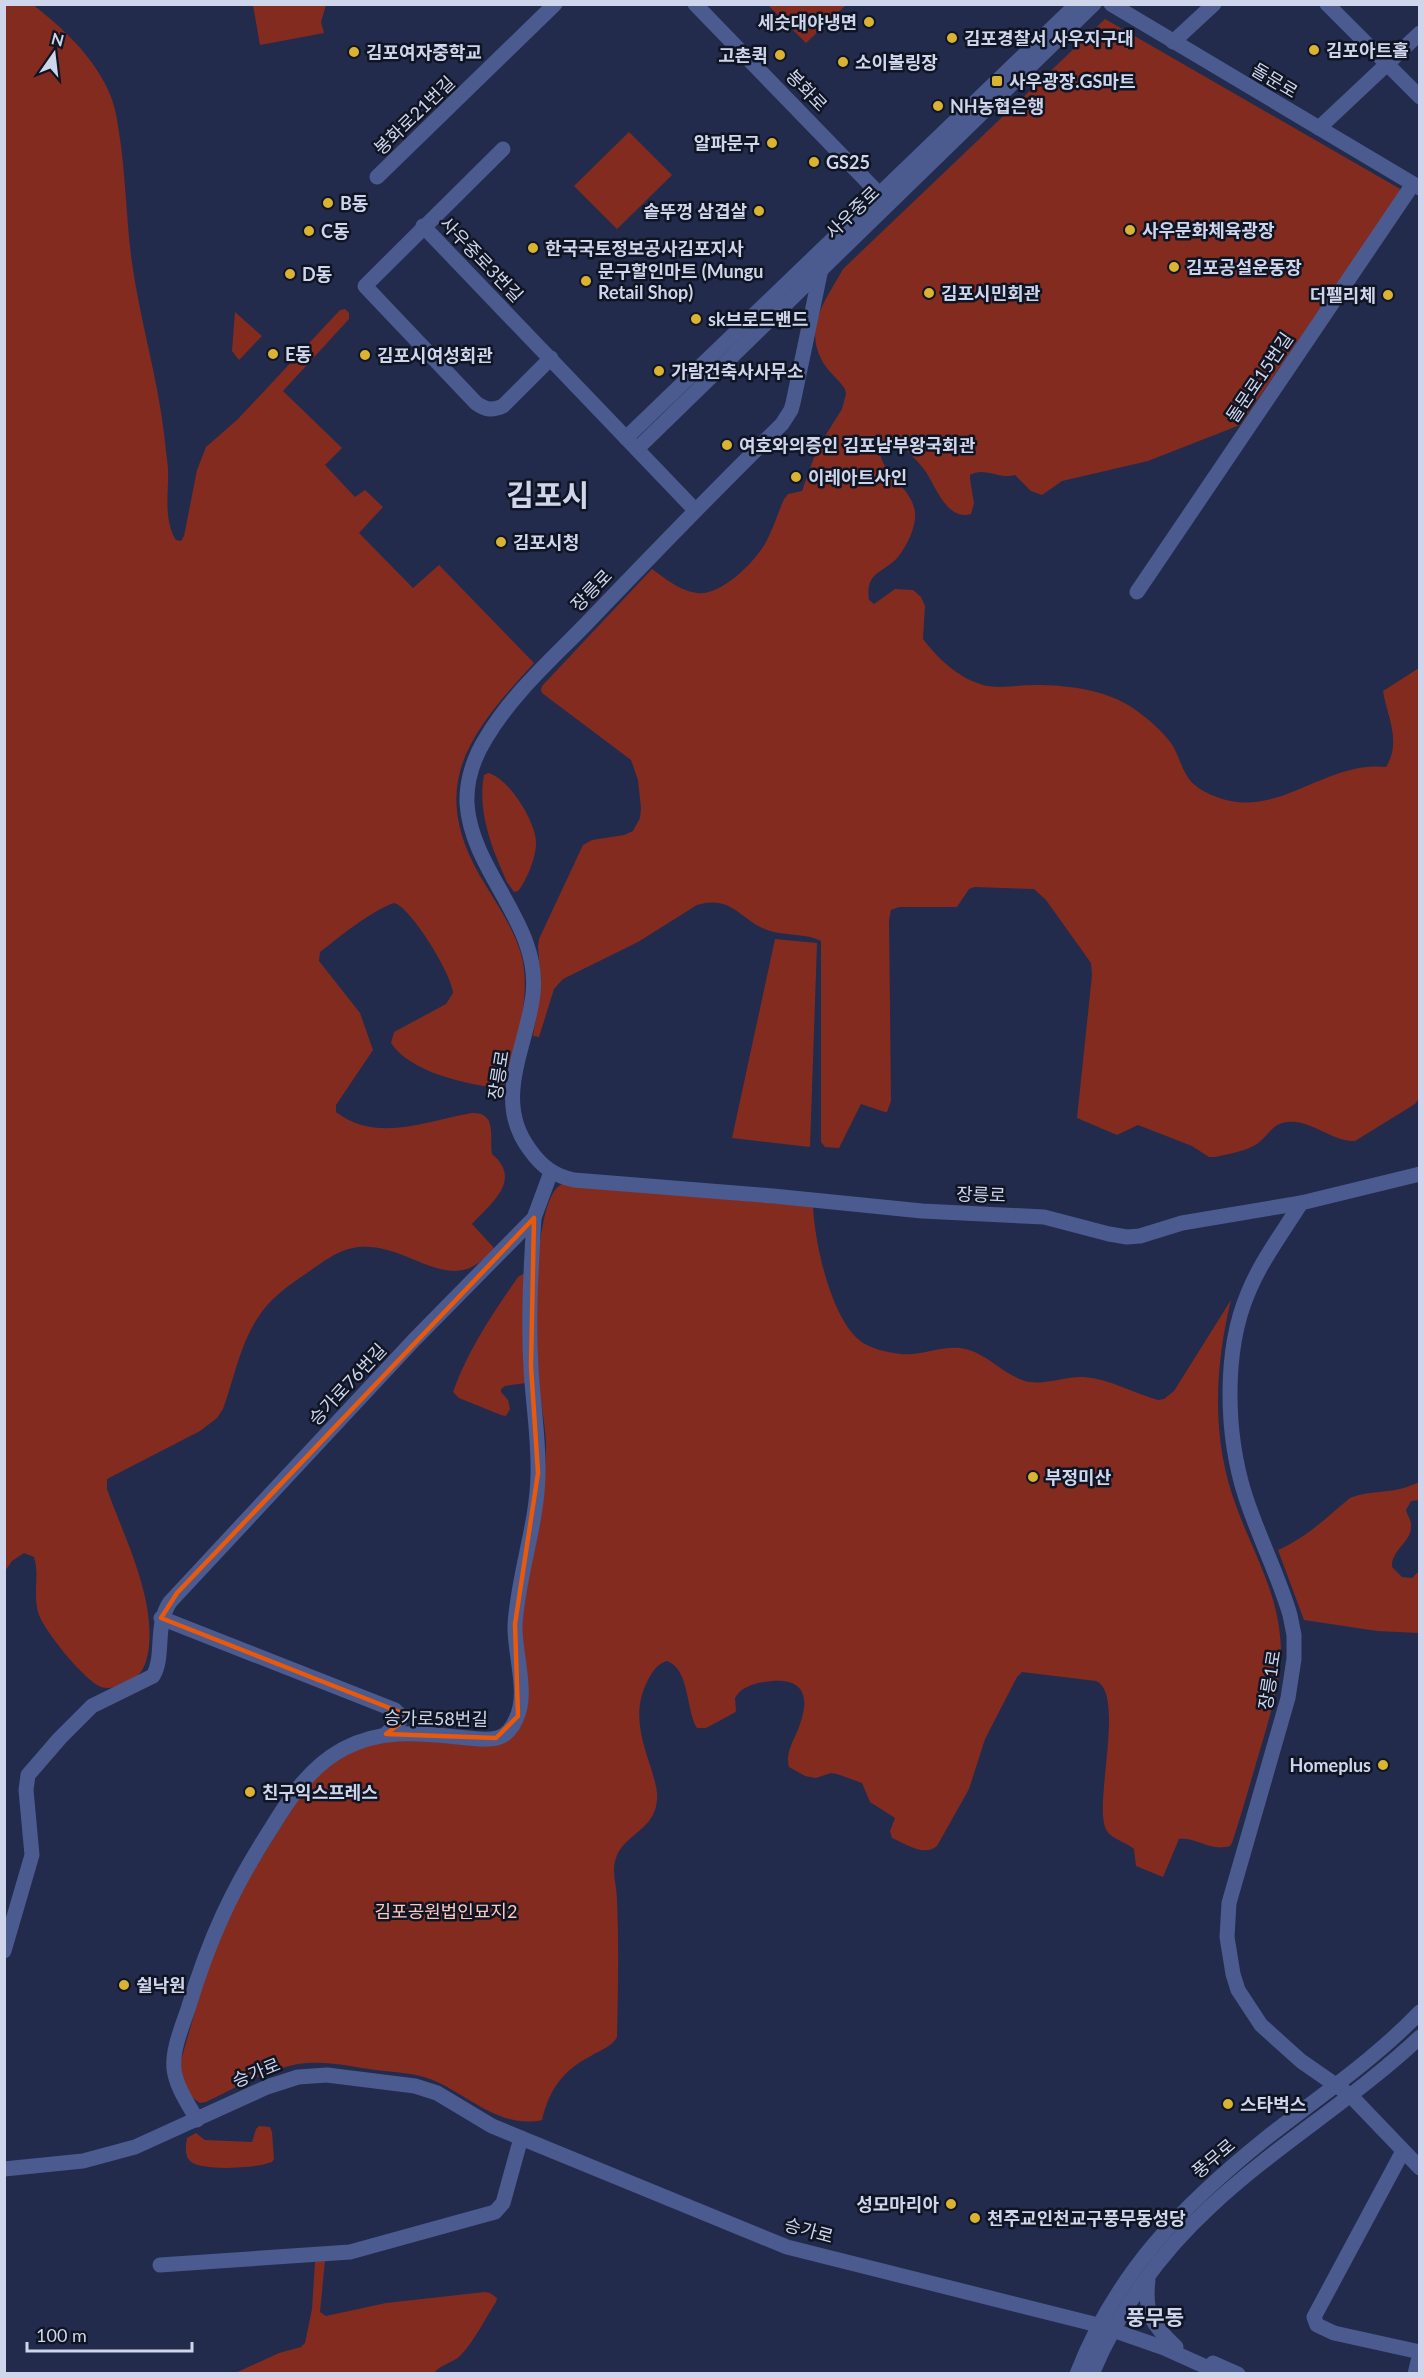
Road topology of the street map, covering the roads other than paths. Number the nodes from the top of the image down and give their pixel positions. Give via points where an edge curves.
1 (555, 4) edge
2 (695, 4) edge
3 (1077, 4) edge
4 (1094, 4) edge
5 (1111, 4) edge
6 (1214, 4) edge
7 (1327, 4) edge
8 (1419, 33) edge
9 (1173, 42) junction
10 (1386, 65) junction
11 (1419, 97) edge
12 (1319, 128) junction
13 (503, 149) dead end
14 (377, 177) dead end
15 (1416, 186) edge
16 (884, 199) junction
17 (423, 226) junction
18 (822, 269) junction
19 (551, 358) junction
20 (632, 443) junction
21 (695, 510) junction
22 (1137, 592) dead end
23 (551, 1172) junction
24 (1419, 1174) edge
25 (1301, 1203) junction
26 (534, 1218) junction
27 (161, 1618) junction
28 (386, 1734) junction
29 (4, 1951) edge
30 (1419, 2012) edge
31 (1419, 2037) edge
32 (1335, 2085) junction
33 (1350, 2095) junction
34 (197, 2120) junction
35 (521, 2138) junction
36 (1403, 2151) junction
37 (1419, 2168) edge
38 (4, 2169) edge
39 (160, 2265) dead end
40 (1149, 2275) junction
41 (1108, 2327) junction
42 (1176, 2347) junction
43 (1419, 2352) edge
44 (1077, 2373) edge
45 (1092, 2373) edge
46 (1222, 2373) edge
47 (1238, 2373) edge
48 (1415, 2373) edge

1 - 14 street, 봉화로21번길
2 - 16 street, 봉화로
3 - 16 street, 사우중로
4 - 16 street, 사우중로
5 - 9 street, 돌문로
6 - 9 street
7 - 10 street
8 - 10 street
9 - 12 street, 돌문로
10 - 11 street
10 - 12 street
12 - 15 street, 돌문로
13 - 17 street
15 - 22 street, 돌문로15번길
16 - 18 street, 사우중로
16 - 20 street, 사우중로
17 - 19 street, 사우중로3번길
17 - 19 street, 사우중로3번길 via 365,286 476,403 493,410 503,406
18 - 20 street, 사우중로
18 - 21 street, 장릉로 via 791,410 782,424
19 - 20 street, 사우중로3번길
20 - 21 street, 사우중로3번길
21 - 23 street, 장릉로 via 512,702 486,738 471,770 467,804 470,822 526,941 534,968 533,994 512,1092 513,1116 524,1142
23 - 25 street, 장릉로 via 597,1184 1044,1217 1120,1236 1140,1236 1182,1223
23 - 26 street, 승가로76번길
24 - 25 street, 장릉로
25 - 32 street, 장릉1로 via 1249,1290 1232,1365 1230,1412 1239,1475 1288,1606 1294,1659 1288,1698 1233,1884 1227,1937 1238,1990 1261,2025 1287,2050
26 - 27 street, 승가로76번길 via 177,1593
26 - 28 street, 승가로58번길 via 530,1334 538,1473 515,1624 521,1697 518,1716 510,1729 496,1738
27 - 28 street via 395,1710 400,1721
27 - 29 street, 승가로76번길 via 153,1676 92,1706 28,1775 32,1855
28 - 34 street, 승가로58번길 via 343,1749 311,1772 290,1797 230,1896 200,1970 174,2063 177,2081
30 - 32 street, 풍무로
31 - 33 street, 풍무로
32 - 33 street, 장릉1로
32 - 41 street, 풍무로 via 1188,2205 1131,2273
33 - 36 street, 장릉1로
33 - 40 street, 풍무로 via 1210,2206
34 - 35 street, 승가로 via 281,2081 312,2074 427,2089 481,2121
34 - 38 street, 승가로 via 135,2147 96,2158
35 - 39 street via 503,2203 495,2212 350,2252
35 - 41 street, 승가로 via 787,2247
36 - 37 street, 장릉1로
36 - 43 street via 1314,2317 1317,2325 1334,2333
40 - 41 street, 풍무로
40 - 42 street via 1148,2311 1156,2328
41 - 42 street
41 - 44 street, 풍무로
41 - 45 street, 풍무로
41 - 46 street
42 - 47 street
43 - 48 street

